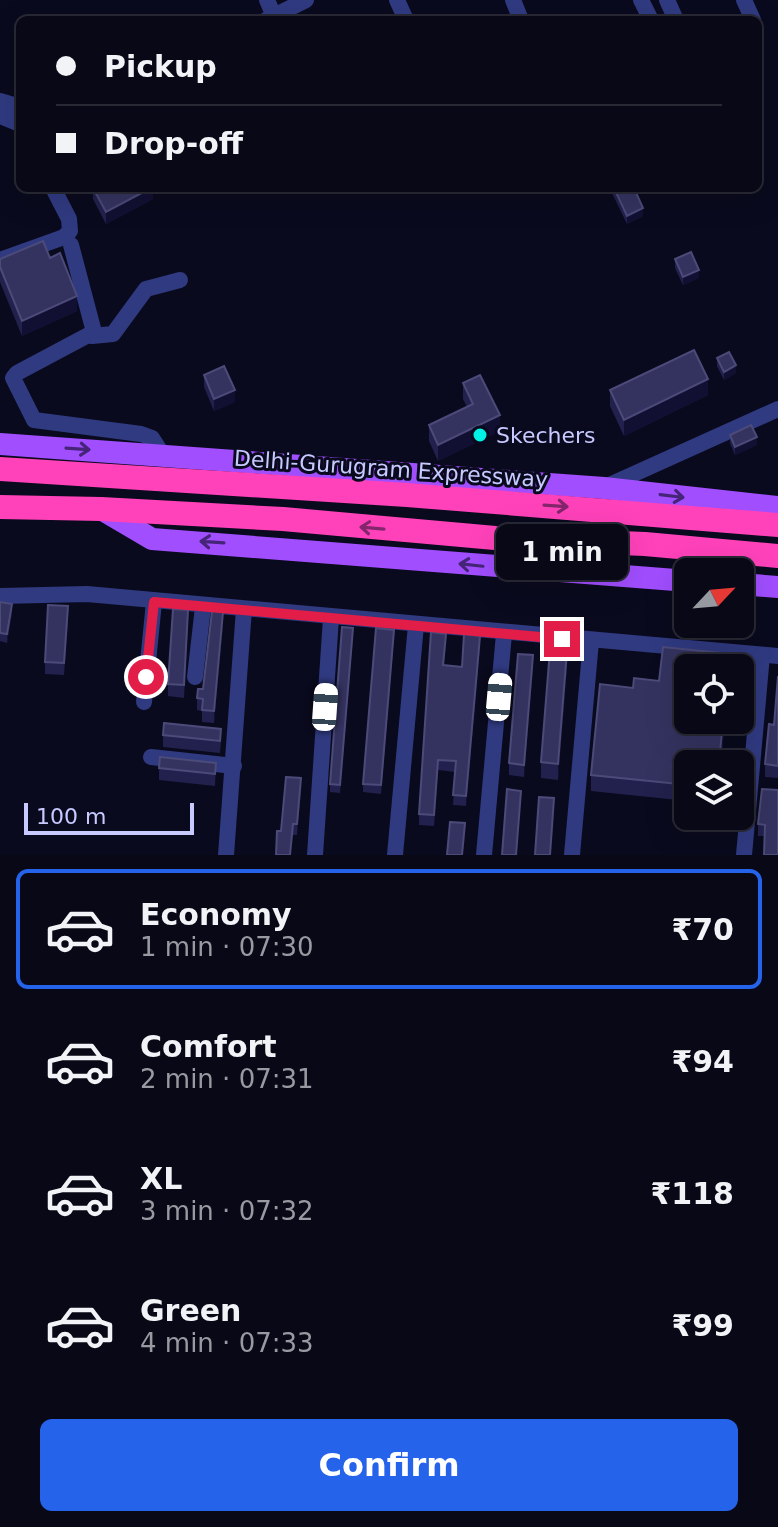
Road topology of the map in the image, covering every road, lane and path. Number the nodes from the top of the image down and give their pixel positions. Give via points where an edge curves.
1 (306, 0) edge
2 (274, 16) edge
3 (55, 192) edge
4 (71, 245) dead end
5 (0, 260) edge
6 (180, 280) dead end
7 (92, 336) junction
8 (7, 385) edge
9 (778, 409) edge
10 (0, 444) edge
11 (163, 455) junction
12 (0, 469) edge
13 (604, 488) junction
14 (0, 507) edge
15 (778, 507) edge
16 (101, 509) junction
17 (778, 525) edge
18 (553, 540) junction
19 (778, 556) edge
20 (510, 569) junction
21 (674, 580) edge
22 (754, 585) edge
23 (778, 587) edge
24 (0, 596) edge
25 (154, 602) junction
26 (203, 607) junction
27 (244, 609) junction
28 (331, 618) junction
29 (416, 625) junction
30 (504, 634) junction
31 (591, 641) junction
32 (770, 656) edge
33 (195, 677) dead end
34 (144, 702) dead end
35 (151, 757) dead end
36 (234, 766) junction
37 (226, 855) edge
38 (315, 855) edge
39 (395, 855) edge
40 (484, 855) edge
41 (572, 855) edge
42 (744, 855) edge

1 - 2 street
3 - 5 street via 70,231
4 - 7 street via 94,323
6 - 7 street via 146,289 113,334
7 - 8 street via 17,373
8 - 11 street via 34,420 141,434 152,438
9 - 13 street
10 -> 11 main road
11 - 13 main road
12 -> 17 highway, Delhi-Gurugram Expressway
13 -> 15 main road
14 - 16 highway
18 -> 16 highway
20 -> 16 main road via 152,539
18 - 19 highway
18 - 20 highway
20 - 21 main road
22 - 23 main road
24 - 25 street via 87,594
25 - 26 street
25 - 34 street
26 - 27 street
26 - 33 street
27 - 28 street
27 - 36 street
28 - 29 street
28 - 38 street
29 - 30 street
29 - 39 street
30 - 31 street
30 - 40 street
31 - 32 street
31 - 41 street
32 - 42 street
35 - 36 street
36 - 37 street

